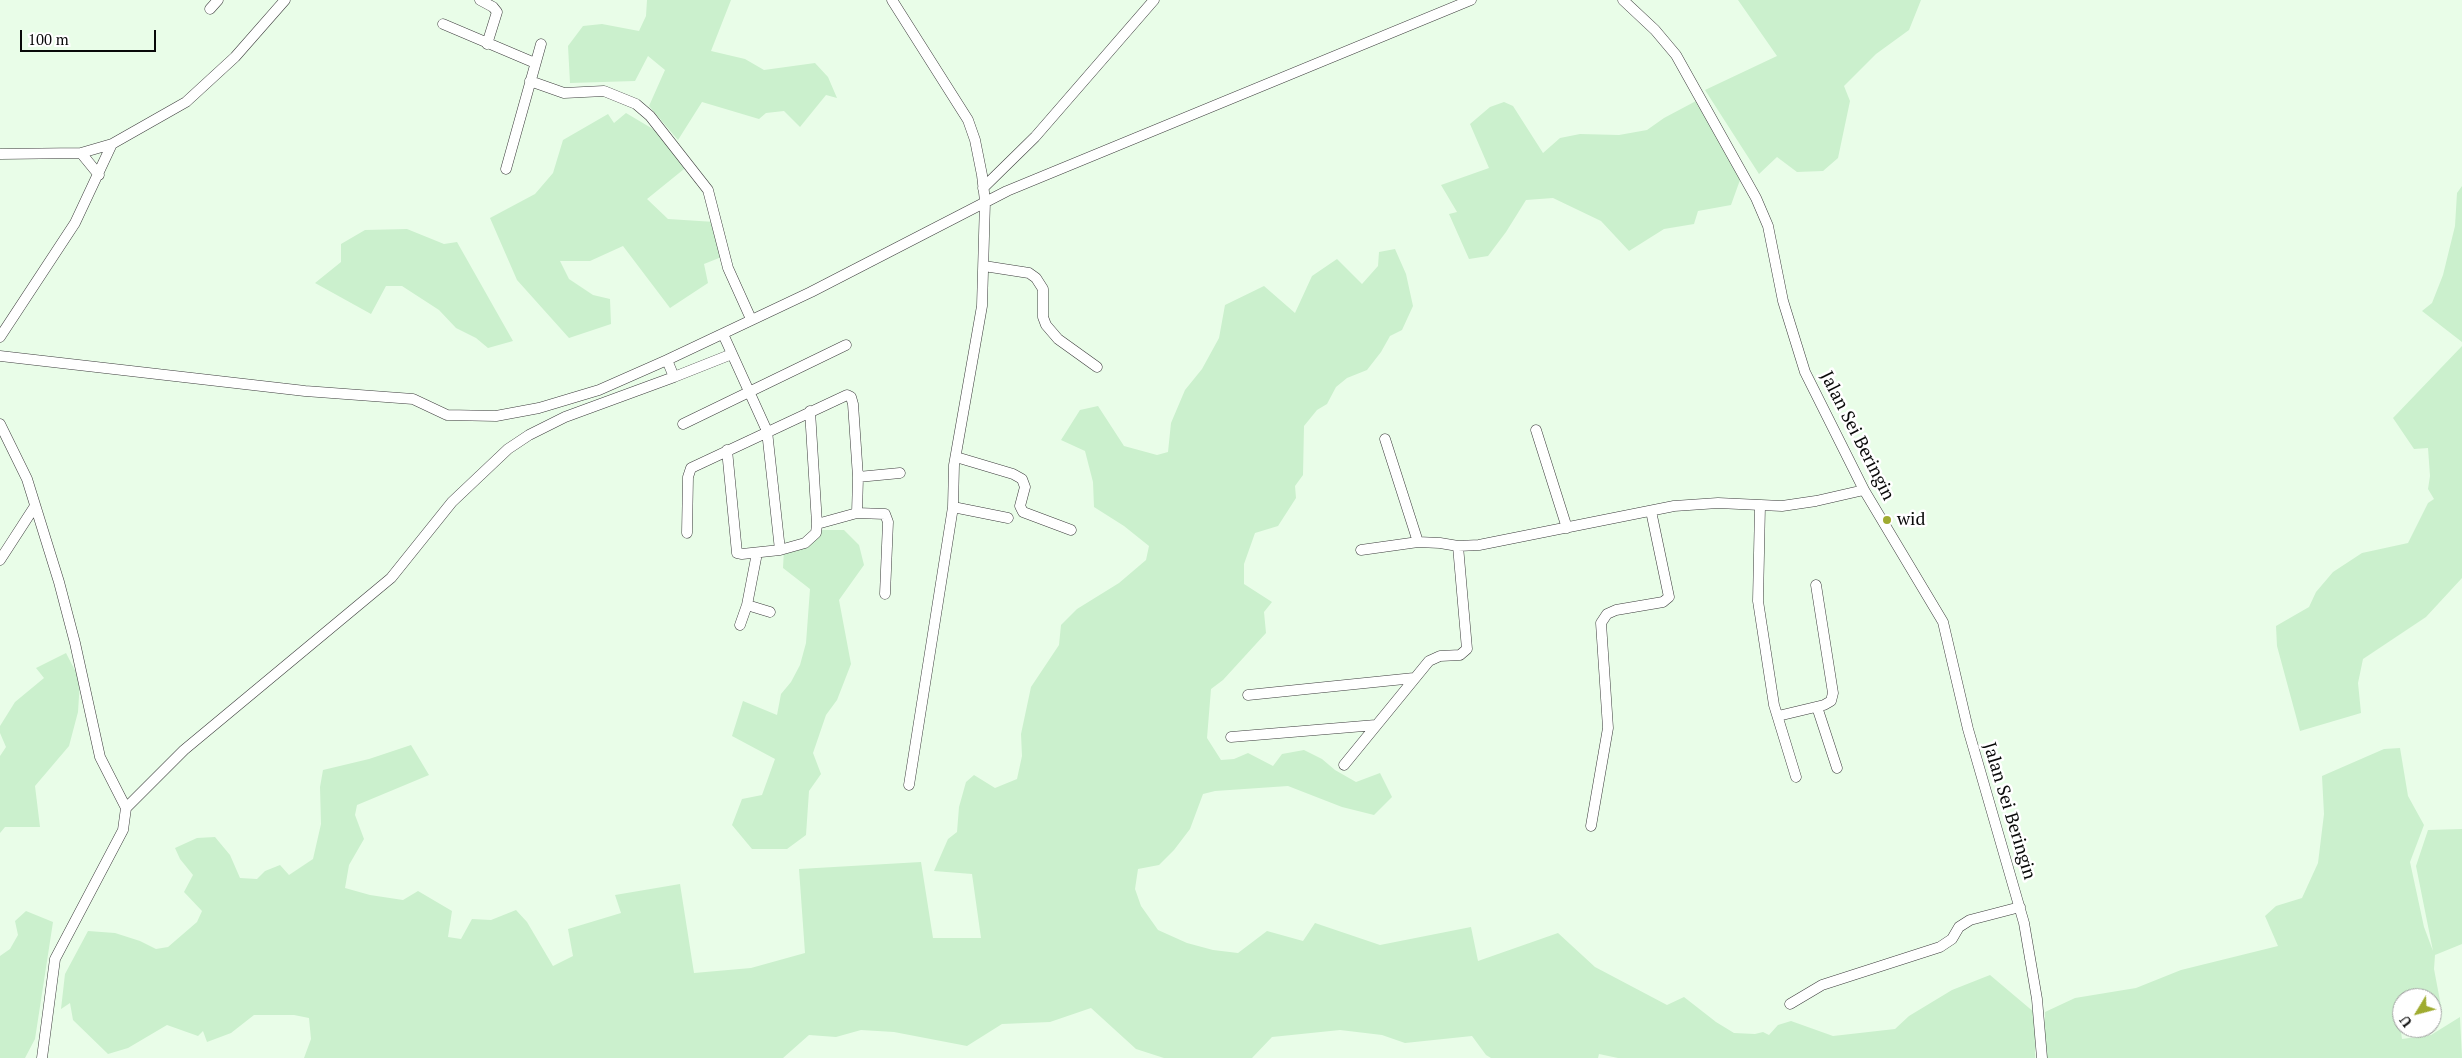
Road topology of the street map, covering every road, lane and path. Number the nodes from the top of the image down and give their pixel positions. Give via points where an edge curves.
1 (218, 0) edge
2 (285, 0) edge
3 (480, 0) edge
4 (892, 0) edge
5 (1154, 0) edge
6 (1471, 0) edge
7 (1623, 0) edge
8 (210, 8) dead end
9 (443, 24) dead end
10 (487, 44) junction
11 (541, 44) dead end
12 (535, 63) junction
13 (530, 82) junction
14 (112, 144) junction
15 (81, 153) junction
16 (0, 154) edge
17 (506, 169) dead end
18 (99, 175) junction
19 (983, 188) junction
20 (985, 201) junction
21 (984, 266) junction
22 (751, 319) junction
23 (723, 334) junction
24 (0, 337) edge
25 (846, 345) dead end
26 (732, 354) junction
27 (0, 356) edge
28 (667, 360) junction
29 (1096, 367) dead end
30 (674, 377) junction
31 (750, 392) junction
32 (810, 411) junction
33 (0, 424) edge
34 (683, 424) dead end
35 (1536, 430) dead end
36 (767, 431) junction
37 (1385, 439) dead end
38 (727, 450) junction
39 (956, 457) junction
40 (900, 473) dead end
41 (858, 477) junction
42 (1864, 490) junction
43 (35, 506) junction
44 (953, 506) junction
45 (1760, 506) junction
46 (1650, 511) junction
47 (857, 513) junction
48 (1008, 518) dead end
49 (817, 524) junction
50 (1567, 528) junction
51 (1071, 530) dead end
52 (687, 533) dead end
53 (1418, 542) junction
54 (1458, 546) junction
55 (780, 550) junction
56 (1361, 550) dead end
57 (757, 553) junction
58 (0, 560) edge
59 (1816, 585) dead end
60 (885, 594) dead end
61 (747, 605) junction
62 (770, 612) dead end
63 (740, 625) dead end
64 (1414, 678) junction
65 (1248, 695) dead end
66 (1817, 707) junction
67 (1778, 716) junction
68 (1376, 725) junction
69 (1231, 737) dead end
70 (1344, 765) dead end
71 (1837, 768) dead end
72 (1796, 777) dead end
73 (909, 785) dead end
74 (126, 808) junction
75 (1591, 826) dead end
76 (2020, 907) junction
77 (1790, 1004) dead end
78 (42, 1058) edge
79 (2042, 1058) edge

1 - 8 street
2 - 14 street via 235,57 186,102
3 - 10 street via 497,12
4 - 19 street via 968,120 975,140
5 - 19 street via 1035,137
6 - 20 street
7 - 42 street, Jalan Sei Beringin via 1676,54 1756,198 1768,226 1797,350
9 - 10 street
10 - 12 street
11 - 12 street
12 - 13 street
13 - 17 street
13 - 22 street via 564,93 604,91 636,104 650,116 708,190 728,268
14 - 15 street
14 - 18 street
15 - 16 street
15 - 18 street
18 - 24 street via 75,223
19 - 20 street
20 - 21 street
20 - 22 street via 876,260
21 - 29 street via 1029,273 1036,278 1043,289 1046,326
21 - 39 street via 982,306
22 - 23 street
23 - 26 street
23 - 28 street
25 - 31 street
26 - 30 street
26 - 31 street
27 - 28 street via 305,391 413,399 447,415 477,416 508,414 564,401 599,390
28 - 30 street
30 - 74 street via 565,417 508,449 452,502 392,578 184,750
31 - 34 street
31 - 36 street
32 - 36 street
32 - 41 street via 841,396 851,397
32 - 49 street
33 - 43 street via 22,468
35 - 50 street
36 - 38 street
36 - 55 street
37 - 53 street
38 - 52 street via 689,471
38 - 57 street via 735,550 739,554
39 - 44 street
39 - 51 street via 1022,479 1025,487 1020,506 1023,512
40 - 41 street
41 - 47 street
42 - 45 street via 1799,504
42 - 76 street, Jalan Sei Beringin via 1943,622 1968,729
43 - 58 street
43 - 74 street via 75,643 98,748
44 - 48 street
44 - 73 street
45 - 46 street via 1698,503
45 - 67 street via 1758,601
46 - 50 street
46 - 75 street via 1669,597 1663,602 1616,610 1606,614 1601,623 1608,728
47 - 49 street
47 - 60 street via 881,513 888,517
49 - 55 street via 813,538
50 - 54 street via 1480,546
53 - 54 street
53 - 56 street
54 - 64 street via 1467,649 1460,656 1432,658
55 - 57 street
57 - 61 street
59 - 66 street via 1833,693 1831,701
61 - 62 street
61 - 63 street
64 - 65 street
64 - 68 street
66 - 67 street
66 - 71 street
67 - 72 street
68 - 69 street
68 - 70 street
74 - 78 street via 123,830 55,959
76 - 77 street via 1970,920 1940,947 1822,984
76 - 79 street, Jalan Sei Beringin via 2037,999

